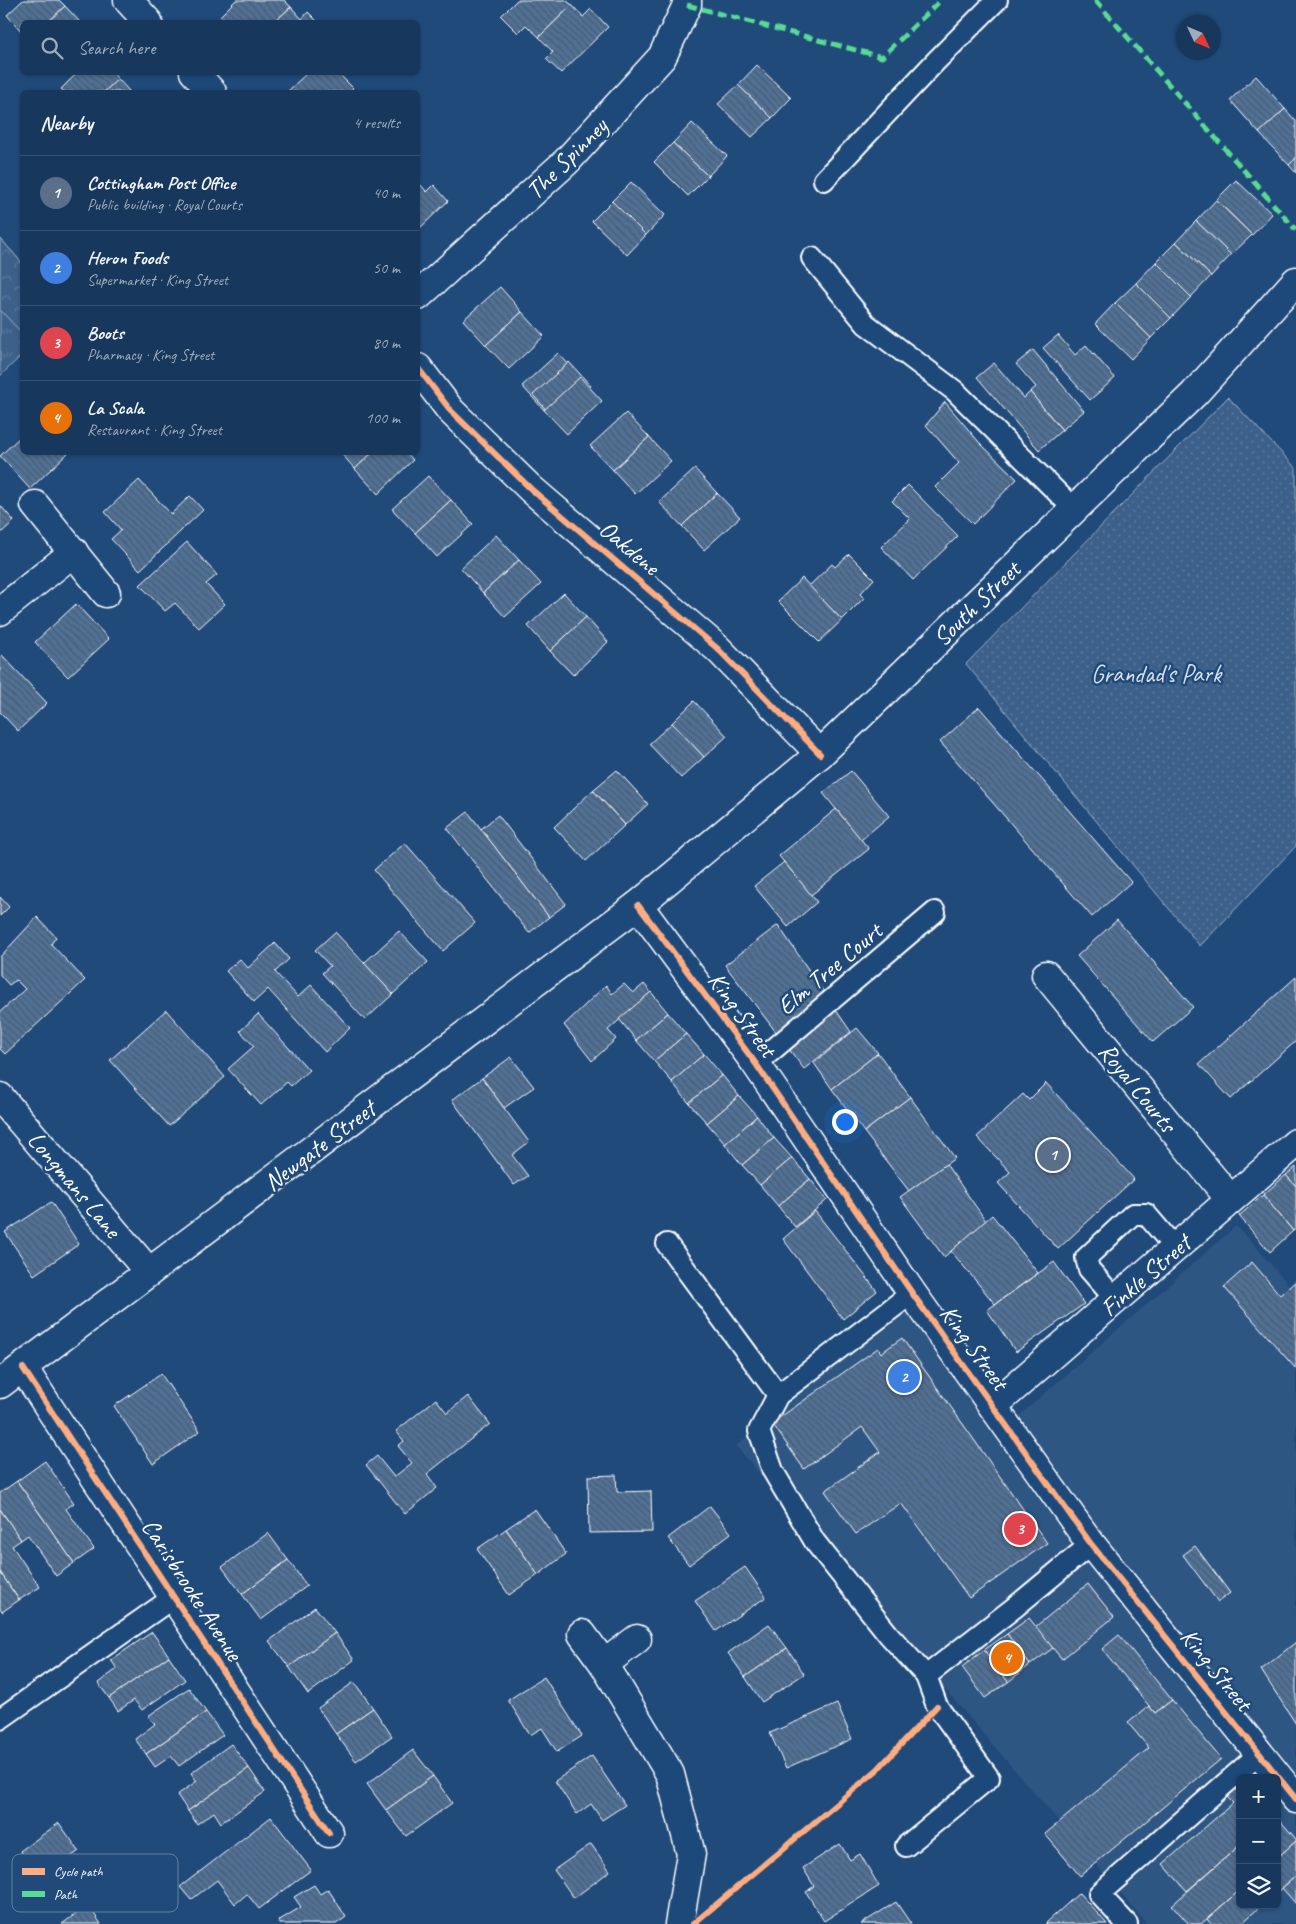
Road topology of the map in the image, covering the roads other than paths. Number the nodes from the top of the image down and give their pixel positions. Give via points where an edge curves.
1 (128, 0) edge
2 (687, 0) edge
3 (997, 0) edge
4 (146, 20) edge
5 (197, 75) edge
6 (210, 90) edge
7 (824, 180) dead end
8 (812, 258) dead end
9 (1296, 281) edge
10 (420, 294) edge
11 (420, 371) edge
12 (35, 505) dead end
13 (1073, 508) junction
14 (74, 552) junction
15 (106, 593) dead end
16 (0, 611) edge
17 (820, 754) junction
18 (638, 905) junction
19 (935, 912) dead end
20 (1046, 975) dead end
21 (756, 1064) junction
22 (0, 1097) edge
23 (1296, 1143) edge
24 (1230, 1199) junction
25 (667, 1244) dead end
26 (1175, 1248) junction
27 (149, 1272) junction
28 (912, 1293) junction
29 (1116, 1300) junction
30 (23, 1368) junction
31 (0, 1384) edge
32 (778, 1396) junction
33 (993, 1406) junction
34 (1091, 1544) junction
35 (174, 1597) junction
36 (582, 1634) dead end
37 (637, 1639) dead end
38 (604, 1664) junction
39 (926, 1676) junction
40 (0, 1719) edge
41 (1259, 1754) junction
42 (1296, 1799) edge
43 (329, 1832) dead end
44 (906, 1846) dead end
45 (679, 1924) edge
46 (1127, 1924) edge

1 - 4 street
2 - 10 street, The Spinney via 656,64 566,162
3 - 7 lane
5 - 6 street
8 - 13 lane via 866,324 955,391
9 - 13 street, South Street via 1194,394
11 - 17 street, Oakdene via 451,411 531,489 718,649
12 - 14 street
13 - 17 street, South Street
14 - 15 street
14 - 16 street
17 - 18 street, South Street
18 - 21 street, King Street
18 - 27 street, Newgate Street
19 - 21 lane, Elm Tree Court
20 - 24 street, Royal Courts
21 - 28 street, King Street
22 - 27 street, Longmans Lane
23 - 24 street, Finkle Street
24 - 26 street, Finkle Street
25 - 32 lane
26 - 29 street, Finkle Street
26 - 29 lane via 1146,1214 1132,1214 1086,1258 1089,1269
27 - 30 street, Newgate Street
28 - 32 lane
28 - 33 street, King Street
29 - 33 street, Finkle Street
30 - 31 street, Newgate Street
30 - 35 street, Carisbrooke Avenue
32 - 39 lane via 759,1431 773,1471 815,1542
33 - 34 street, King Street
34 - 39 lane
34 - 41 street, King Street
35 - 40 lane
35 - 43 street, Carisbrooke Avenue
36 - 38 street
37 - 38 street
38 - 45 street via 670,1774 691,1854
39 - 44 lane via 937,1706 989,1778
41 - 42 street, King Street
41 - 46 lane via 1099,1894

